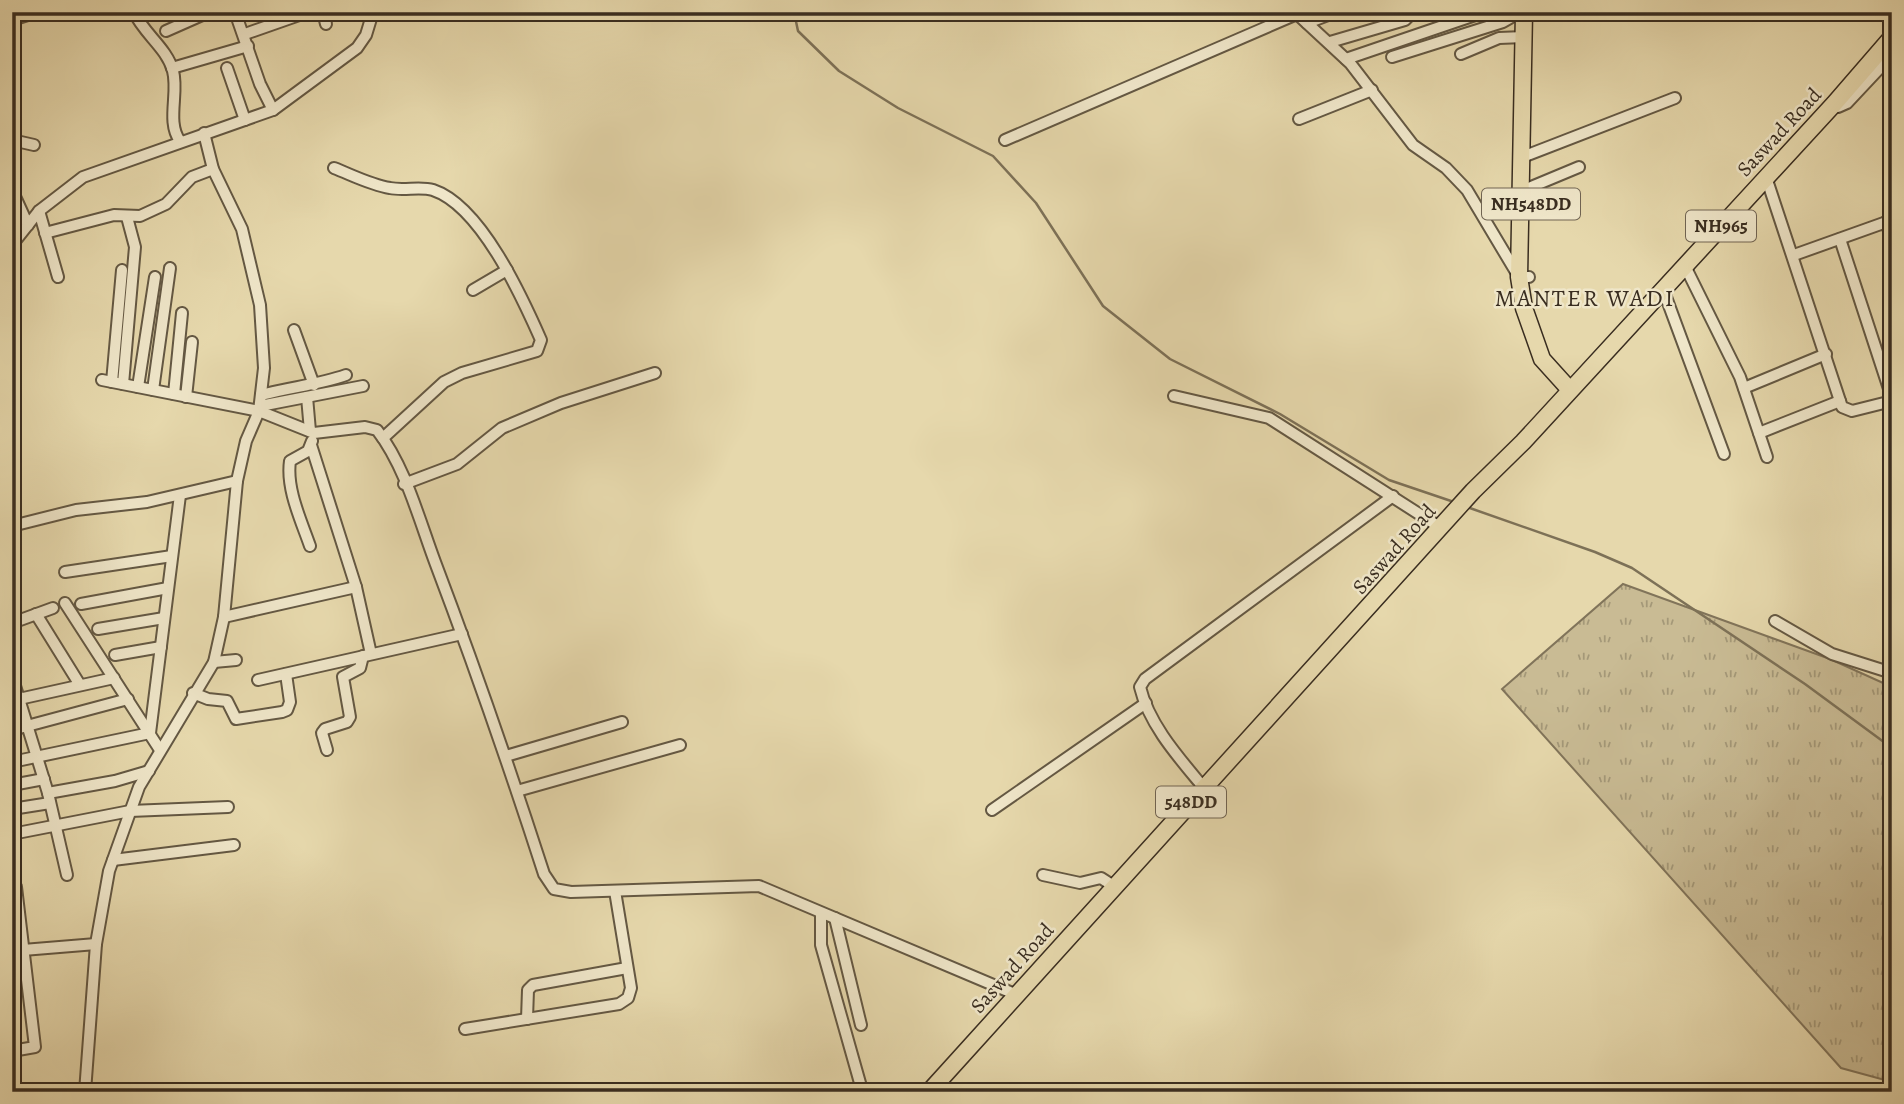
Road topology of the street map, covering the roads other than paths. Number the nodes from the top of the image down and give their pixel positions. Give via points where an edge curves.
1 (37, 12) edge
2 (134, 12) edge
3 (209, 12) edge
4 (235, 12) edge
5 (308, 12) edge
6 (373, 12) edge
7 (1336, 12) edge
8 (1413, 12) edge
9 (1484, 12) edge
10 (1511, 12) edge
11 (1524, 12) edge
12 (1531, 12) edge
13 (1296, 13) edge
14 (12, 20) edge
15 (1307, 23) junction
16 (166, 31) dead end
17 (245, 34) junction
18 (1524, 37) junction
19 (1892, 37) edge
20 (1330, 42) junction
21 (248, 46) junction
22 (1461, 54) dead end
23 (1892, 55) edge
24 (1392, 57) dead end
25 (1346, 59) junction
26 (172, 68) junction
27 (226, 68) dead end
28 (1527, 71) junction
29 (1372, 90) junction
30 (1675, 98) dead end
31 (1833, 104) junction
32 (274, 110) junction
33 (1299, 119) dead end
34 (245, 120) junction
35 (204, 133) junction
36 (12, 140) edge
37 (1005, 140) dead end
38 (180, 141) junction
39 (34, 145) dead end
40 (1525, 156) junction
41 (1579, 167) dead end
42 (334, 168) dead end
43 (214, 169) junction
44 (1766, 177) junction
45 (1531, 187) junction
46 (12, 190) edge
47 (39, 211) junction
48 (127, 217) junction
49 (1889, 221) edge
50 (28, 225) junction
51 (45, 233) junction
52 (1840, 239) junction
53 (1892, 240) edge
54 (12, 245) edge
55 (1794, 256) junction
56 (1684, 264) junction
57 (170, 268) dead end
58 (122, 270) dead end
59 (507, 270) junction
60 (58, 277) dead end
61 (155, 277) dead end
62 (1524, 277) junction
63 (1663, 289) junction
64 (473, 290) dead end
65 (182, 313) dead end
66 (294, 330) dead end
67 (192, 342) dead end
68 (1826, 354) junction
69 (655, 373) dead end
70 (346, 375) dead end
71 (112, 382) junction
72 (314, 385) junction
73 (363, 386) dead end
74 (1573, 386) junction
75 (138, 387) junction
76 (1744, 388) junction
77 (153, 390) junction
78 (174, 394) junction
79 (1174, 396) dead end
80 (186, 397) junction
81 (307, 397) junction
82 (1892, 399) edge
83 (1840, 401) junction
84 (260, 404) junction
85 (312, 432) junction
86 (1759, 433) junction
87 (383, 438) junction
88 (312, 445) junction
89 (1724, 454) dead end
90 (1767, 457) dead end
91 (237, 481) junction
92 (404, 484) junction
93 (180, 495) junction
94 (1393, 496) junction
95 (12, 526) edge
96 (1441, 528) junction
97 (310, 546) dead end
98 (172, 556) junction
99 (65, 572) dead end
100 (356, 587) junction
101 (168, 588) junction
102 (65, 603) dead end
103 (81, 604) dead end
104 (53, 608) dead end
105 (36, 614) junction
106 (224, 617) junction
107 (164, 618) junction
108 (1775, 621) dead end
109 (12, 623) edge
110 (98, 629) dead end
111 (462, 634) junction
112 (161, 647) junction
113 (115, 655) dead end
114 (367, 655) junction
115 (236, 660) dead end
116 (214, 662) junction
117 (1892, 673) edge
118 (286, 674) junction
119 (12, 676) edge
120 (114, 678) junction
121 (258, 680) dead end
122 (80, 685) junction
123 (16, 693) edge
124 (193, 693) junction
125 (128, 699) junction
126 (1146, 702) junction
127 (622, 722) dead end
128 (28, 726) junction
129 (12, 730) edge
130 (150, 733) junction
131 (680, 745) dead end
132 (160, 750) junction
133 (327, 750) dead end
134 (506, 756) junction
135 (36, 757) junction
136 (12, 762) edge
137 (149, 771) junction
138 (44, 779) junction
139 (12, 785) edge
140 (1204, 788) junction
141 (517, 791) junction
142 (49, 798) junction
143 (228, 807) dead end
144 (12, 809) edge
145 (992, 810) dead end
146 (130, 811) junction
147 (55, 825) junction
148 (12, 834) edge
149 (234, 845) dead end
150 (113, 860) junction
151 (67, 874) dead end
152 (1043, 875) dead end
153 (16, 887) dead end
154 (1115, 887) junction
155 (615, 891) junction
156 (821, 913) junction
157 (835, 918) junction
158 (96, 944) junction
159 (23, 950) junction
160 (628, 968) junction
161 (26, 970) junction
162 (12, 972) edge
163 (1017, 995) junction
164 (527, 1019) junction
165 (861, 1025) dead end
166 (465, 1029) dead end
167 (12, 1051) edge
168 (862, 1090) dead end
169 (85, 1092) edge
170 (929, 1092) edge

1 - 14 street
2 - 26 street
3 - 16 street
4 - 17 street
5 - 17 street
6 - 32 street via 357,48
7 - 15 street
8 - 20 street via 1405,20
9 - 25 street
10 - 24 street via 1503,22
11 - 18 highway, NH548DD
12 - 28 highway, NH548DD
13 - 15 street
13 - 37 street
15 - 20 street
17 - 21 street
18 - 22 street via 1499,38
18 - 28 highway, NH548DD
19 - 31 highway, Saswad Road / NH965
20 - 25 street
21 - 26 street
21 - 32 street
23 - 31 street via 1847,103
25 - 29 street
26 - 38 street via 174,128
27 - 34 street
28 - 40 highway, NH548DD
29 - 33 street
29 - 62 street via 1407,139 1467,190
30 - 40 street
31 - 44 highway, Saswad Road / NH965
32 - 34 street
34 - 35 street
35 - 38 street
35 - 43 street
36 - 39 street
38 - 47 street via 83,177
40 - 45 highway, NH548DD
40 - 62 highway, NH548DD
41 - 45 street
42 - 59 street via 389,188 428,189 443,195 480,227
43 - 48 street via 192,177 159,208
43 - 84 street via 242,229 260,304 264,368
44 - 55 street
44 - 56 highway, Saswad Road / NH965
45 - 62 highway, NH548DD
46 - 50 street
47 - 50 street
47 - 51 street
48 - 51 street via 114,215
48 - 71 street via 135,247
49 - 52 street
49 - 53 street
50 - 54 street
51 - 60 street
52 - 55 street
52 - 82 street
55 - 68 street
56 - 63 highway, Saswad Road / NH965
56 - 76 street
57 - 77 street
58 - 71 street
59 - 64 street
59 - 87 street via 542,346 444,382
61 - 75 street
62 - 74 highway, NH548DD via 1524,308 1542,359
63 - 74 highway, Saswad Road / NH965
63 - 89 street
65 - 78 street
66 - 72 street
67 - 80 street
68 - 76 street
68 - 83 street
69 - 92 street via 561,403 502,428 457,464
70 - 72 street
71 - 75 street
72 - 84 street via 301,384
73 - 81 street
74 - 96 highway, Saswad Road / 548DD
75 - 77 street
76 - 86 street
77 - 78 street
78 - 80 street
79 - 94 street via 1269,418
80 - 84 street
81 - 84 street
81 - 85 street
82 - 83 street via 1852,411 1846,411
83 - 86 street
84 - 85 street
84 - 91 street
85 - 87 street via 365,427 377,430
85 - 88 street
86 - 90 street
87 - 92 street
88 - 97 street via 289,466
88 - 100 street
91 - 93 street
91 - 106 street
92 - 111 street
93 - 95 street via 76,510
93 - 98 street
94 - 96 street
94 - 126 street via 1145,679 1140,687
96 - 140 highway, Saswad Road / 548DD
98 - 99 street
98 - 101 street
100 - 106 street
100 - 114 street
101 - 103 street
101 - 107 street
102 - 120 street
104 - 105 street
105 - 109 street
105 - 122 street
106 - 116 street
107 - 110 street
107 - 112 street
108 - 117 street via 1832,654
111 - 114 street
111 - 134 street
112 - 113 street
112 - 130 street
114 - 118 street
114 - 133 street via 360,668 343,677 350,717 322,733
115 - 116 street
116 - 124 street
118 - 121 street
118 - 124 street via 290,702 282,712 236,719 227,701
119 - 123 street
120 - 122 street
120 - 125 street
122 - 123 street
123 - 128 street
124 - 132 street
125 - 128 street
125 - 130 street
126 - 140 street via 1175,752
126 - 145 street
127 - 134 street
128 - 129 street
128 - 135 street
130 - 132 street
130 - 135 street
131 - 141 street
132 - 137 street
134 - 141 street
135 - 136 street
135 - 138 street
137 - 142 street
137 - 146 street
138 - 139 street
138 - 142 street
140 - 154 highway, Saswad Road / 548DD
141 - 155 street via 544,874 554,889
142 - 144 street
142 - 147 street
143 - 146 street
146 - 147 street
146 - 150 street
147 - 148 street
147 - 151 street
149 - 150 street
150 - 158 street
152 - 154 street via 1080,883 1101,878
153 - 159 street
154 - 163 highway, Saswad Road / 548DD
155 - 156 street via 759,886
155 - 160 street
156 - 157 street
156 - 168 street via 821,945
157 - 163 street
157 - 165 street
158 - 159 street
158 - 169 street
159 - 161 street
160 - 164 street via 533,985 528,990
160 - 164 street via 631,988 628,998 619,1004
161 - 162 street
161 - 167 street via 35,1047
163 - 170 highway, Saswad Road / 548DD
164 - 166 street

